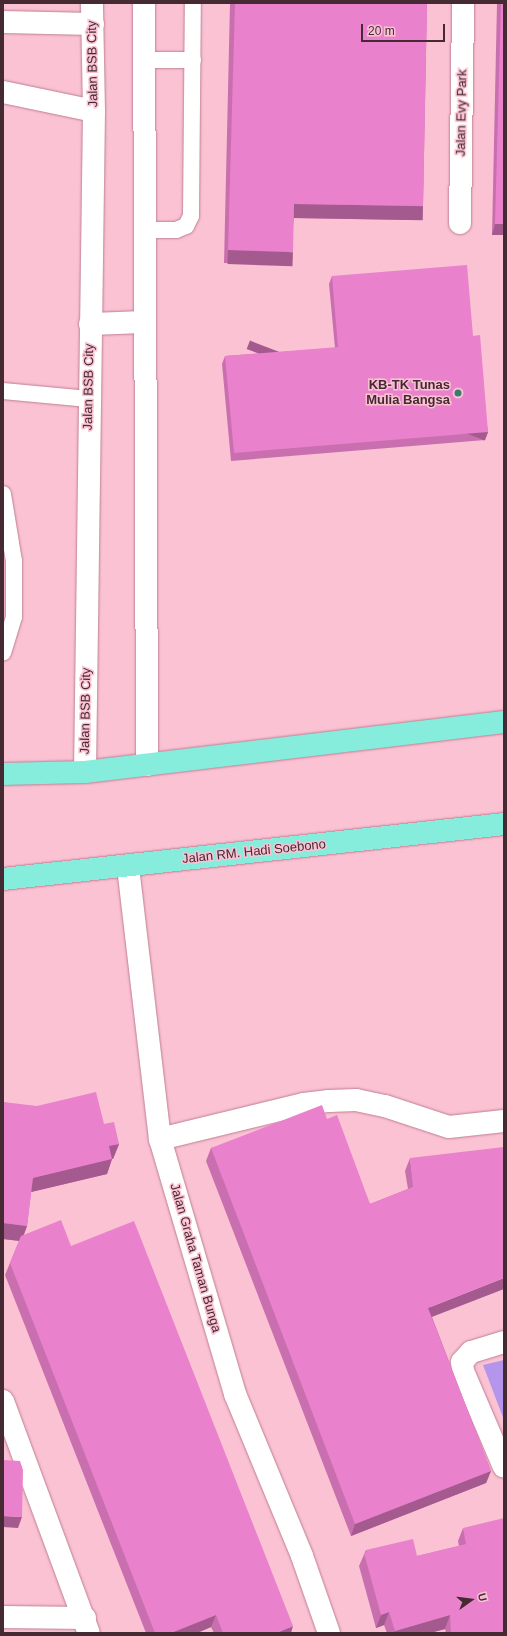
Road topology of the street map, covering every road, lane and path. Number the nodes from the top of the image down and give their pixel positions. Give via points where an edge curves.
1 (144, 3) edge
2 (193, 3) edge
3 (463, 3) edge
4 (92, 13) edge
5 (3, 22) edge
6 (144, 60) junction
7 (193, 60) junction
8 (3, 92) edge
9 (94, 110) junction
10 (460, 223) dead end
11 (145, 230) junction
12 (145, 322) junction
13 (90, 324) junction
14 (3, 391) edge
15 (89, 399) junction
16 (3, 494) edge
17 (3, 652) edge
18 (504, 722) edge
19 (147, 765) junction
20 (85, 772) junction
21 (3, 774) edge
22 (504, 824) edge
23 (128, 867) junction
24 (3, 879) edge
25 (504, 1121) edge
26 (160, 1139) junction
27 (504, 1342) edge
28 (3, 1401) edge
29 (9, 1432) edge
30 (504, 1467) edge
31 (3, 1617) edge
32 (87, 1626) edge
33 (329, 1633) edge

1 - 6 street
2 - 7 lane
3 - 10 street, Jalan Evy Park
4 - 5 street
4 - 9 street, Jalan BSB City
6 - 7 lane
6 - 11 street
7 - 11 lane via 191,216 186,226 176,230
8 - 9 street
9 - 13 street, Jalan BSB City
11 - 12 street
12 - 13 street
12 - 19 street
13 - 15 street, Jalan BSB City
14 - 15 lane
15 - 20 street, Jalan BSB City
16 - 17 lane via 14,561 14,617
18 - 19 main road
19 - 20 main road
20 - 21 main road
22 - 23 main road, Jalan RM. Hadi Soebono
23 - 24 main road, Jalan RM. Hadi Soebono
23 - 26 street, Jalan Graha Taman Bunga
25 - 26 street via 449,1127 385,1106 356,1100 329,1101 304,1104
26 - 33 street, Jalan Graha Taman Bunga via 235,1394 302,1556
27 - 30 street via 471,1352 462,1362 463,1371
28 - 29 street
29 - 32 street
31 - 32 street

